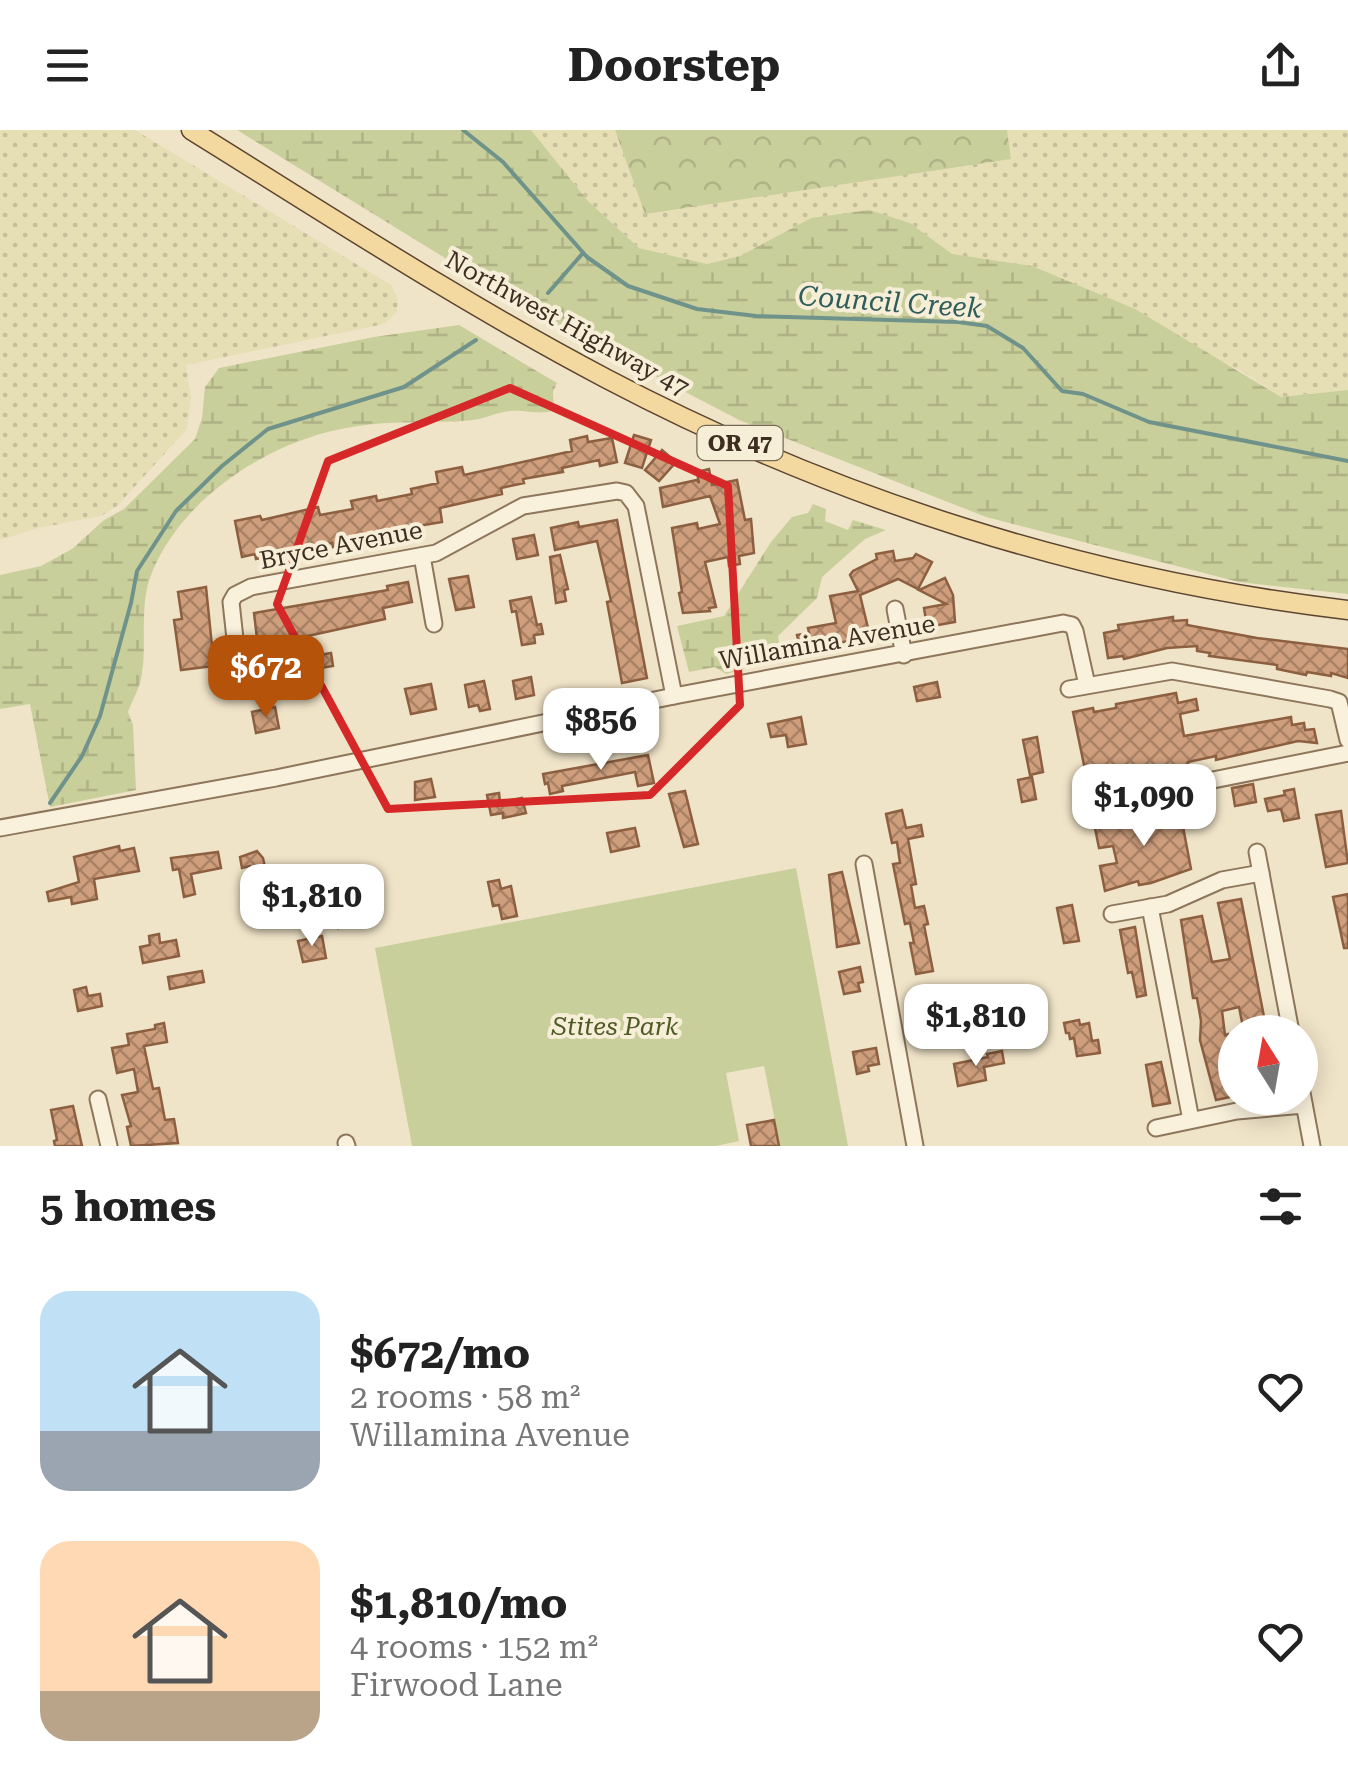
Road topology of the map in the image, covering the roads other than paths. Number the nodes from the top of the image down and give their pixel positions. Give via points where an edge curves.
1 (191, 130) edge
2 (422, 556) junction
3 (894, 609) dead end
4 (1348, 610) edge
5 (434, 624) dead end
6 (236, 648) dead end
7 (904, 654) junction
8 (1087, 686) junction
9 (1068, 690) dead end
10 (674, 696) junction
11 (1348, 740) edge
12 (1348, 753) edge
13 (1093, 804) dead end
14 (0, 828) edge
15 (1257, 852) dead end
16 (864, 864) dead end
17 (1261, 873) junction
18 (1150, 907) junction
19 (1112, 914) dead end
20 (1288, 1015) edge
21 (98, 1100) dead end
22 (1227, 1115) edge
23 (1306, 1115) edge
24 (1192, 1120) junction
25 (1156, 1128) dead end
26 (109, 1146) edge
27 (915, 1146) edge
28 (1312, 1146) edge

1 - 4 main road, Northwest Highway 47 / OR 47 via 569,359 787,464 1055,554 1219,591
2 - 5 street
2 - 6 street, Bryce Avenue via 234,595
2 - 10 street, Bryce Avenue via 523,506 606,490 626,493 639,516
3 - 7 street
7 - 8 street, Willamina Avenue via 1072,625
7 - 10 street, Willamina Avenue
8 - 9 street
8 - 11 street via 1172,671 1339,702
10 - 14 street, Willamina Avenue
12 - 13 street
15 - 17 street
16 - 27 street
17 - 18 street
17 - 20 street
18 - 19 street
18 - 24 street
21 - 26 street
22 - 24 street
23 - 28 street
24 - 25 street

